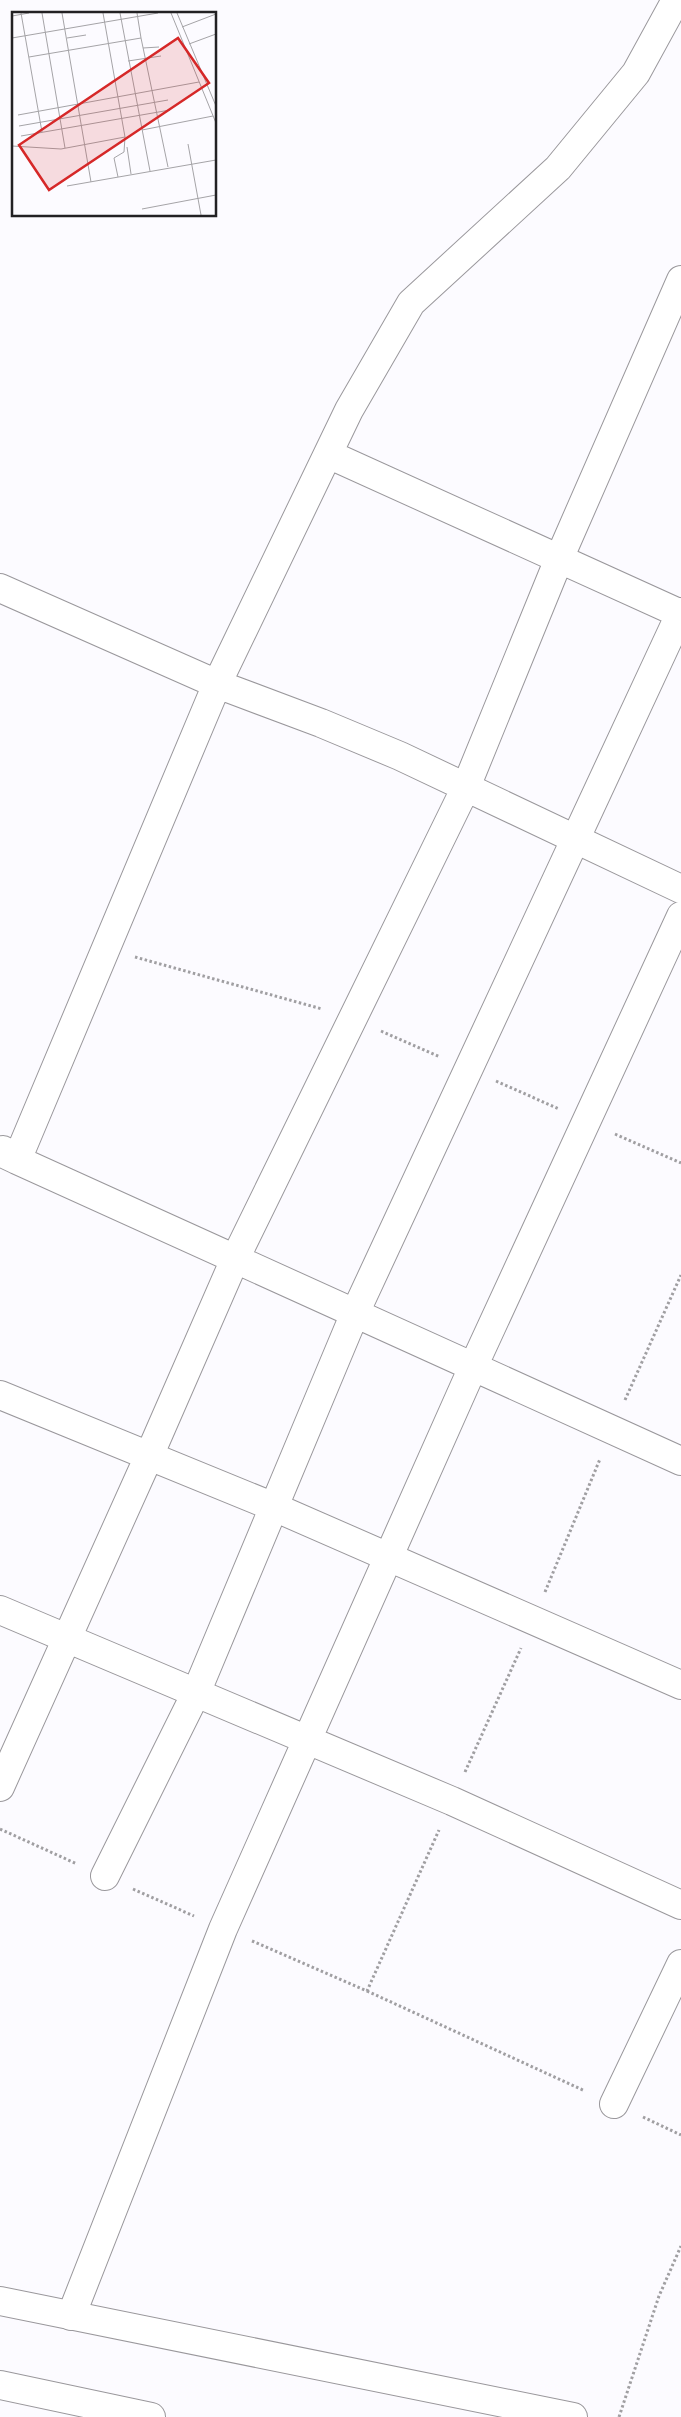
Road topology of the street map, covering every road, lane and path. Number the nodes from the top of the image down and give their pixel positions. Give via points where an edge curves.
1 (676, 0) edge
2 (681, 280) edge
3 (670, 332) edge
4 (328, 454) junction
5 (559, 559) junction
6 (0, 588) edge
7 (681, 614) edge
8 (217, 684) junction
9 (466, 787) junction
10 (576, 840) junction
11 (681, 889) edge
12 (681, 916) edge
13 (106, 949) junction
14 (352, 1018) junction
15 (470, 1070) junction
16 (587, 1122) junction
17 (6, 1153) edge
18 (681, 1163) edge
19 (235, 1259) junction
20 (681, 1275) edge
21 (355, 1313) junction
22 (473, 1367) junction
23 (0, 1395) edge
24 (612, 1430) junction
25 (149, 1456) junction
26 (681, 1461) edge
27 (274, 1507) junction
28 (387, 1557) junction
29 (0, 1610) edge
30 (533, 1620) junction
31 (66, 1638) junction
32 (681, 1684) edge
33 (196, 1693) junction
34 (307, 1740) junction
35 (0, 1787) edge
36 (452, 1801) junction
37 (0, 1829) edge
38 (105, 1876) junction
39 (681, 1905) edge
40 (223, 1929) junction
41 (681, 1964) edge
42 (367, 1991) junction
43 (614, 2104) junction
44 (681, 2135) edge
45 (681, 2246) edge
46 (0, 2301) edge
47 (71, 2316) junction
48 (0, 2386) edge
49 (151, 2417) edge
50 (573, 2417) edge
51 (619, 2417) edge

1 - 4 street via 636,73 558,168 411,303 349,410
2 - 3 street
3 - 5 street
4 - 5 street
4 - 8 street
5 - 7 street
5 - 9 street
6 - 8 street
7 - 10 street
8 - 9 street via 321,723
8 - 13 street
9 - 10 street
9 - 14 street
10 - 11 street
10 - 15 street
12 - 16 street
13 - 14 path
13 - 17 street
14 - 15 path
14 - 19 street
15 - 16 path
15 - 21 street
16 - 18 path
16 - 22 street
17 - 19 street
19 - 21 street
19 - 25 street
20 - 24 path
21 - 22 street
21 - 27 street
22 - 24 street
22 - 28 street
23 - 25 street
24 - 26 street
24 - 30 path
25 - 27 street
25 - 31 street
27 - 28 street
27 - 33 street
28 - 30 street
28 - 34 street
29 - 31 street
30 - 32 street
30 - 36 path
31 - 33 street
31 - 35 street
33 - 34 street
33 - 38 street
34 - 36 street
34 - 40 street
36 - 39 street
36 - 42 path
37 - 38 path
38 - 40 path
40 - 42 path
40 - 47 street
41 - 43 street
42 - 43 path
43 - 44 path
45 - 51 path via 659,2296
46 - 47 street
47 - 50 street
48 - 49 street

